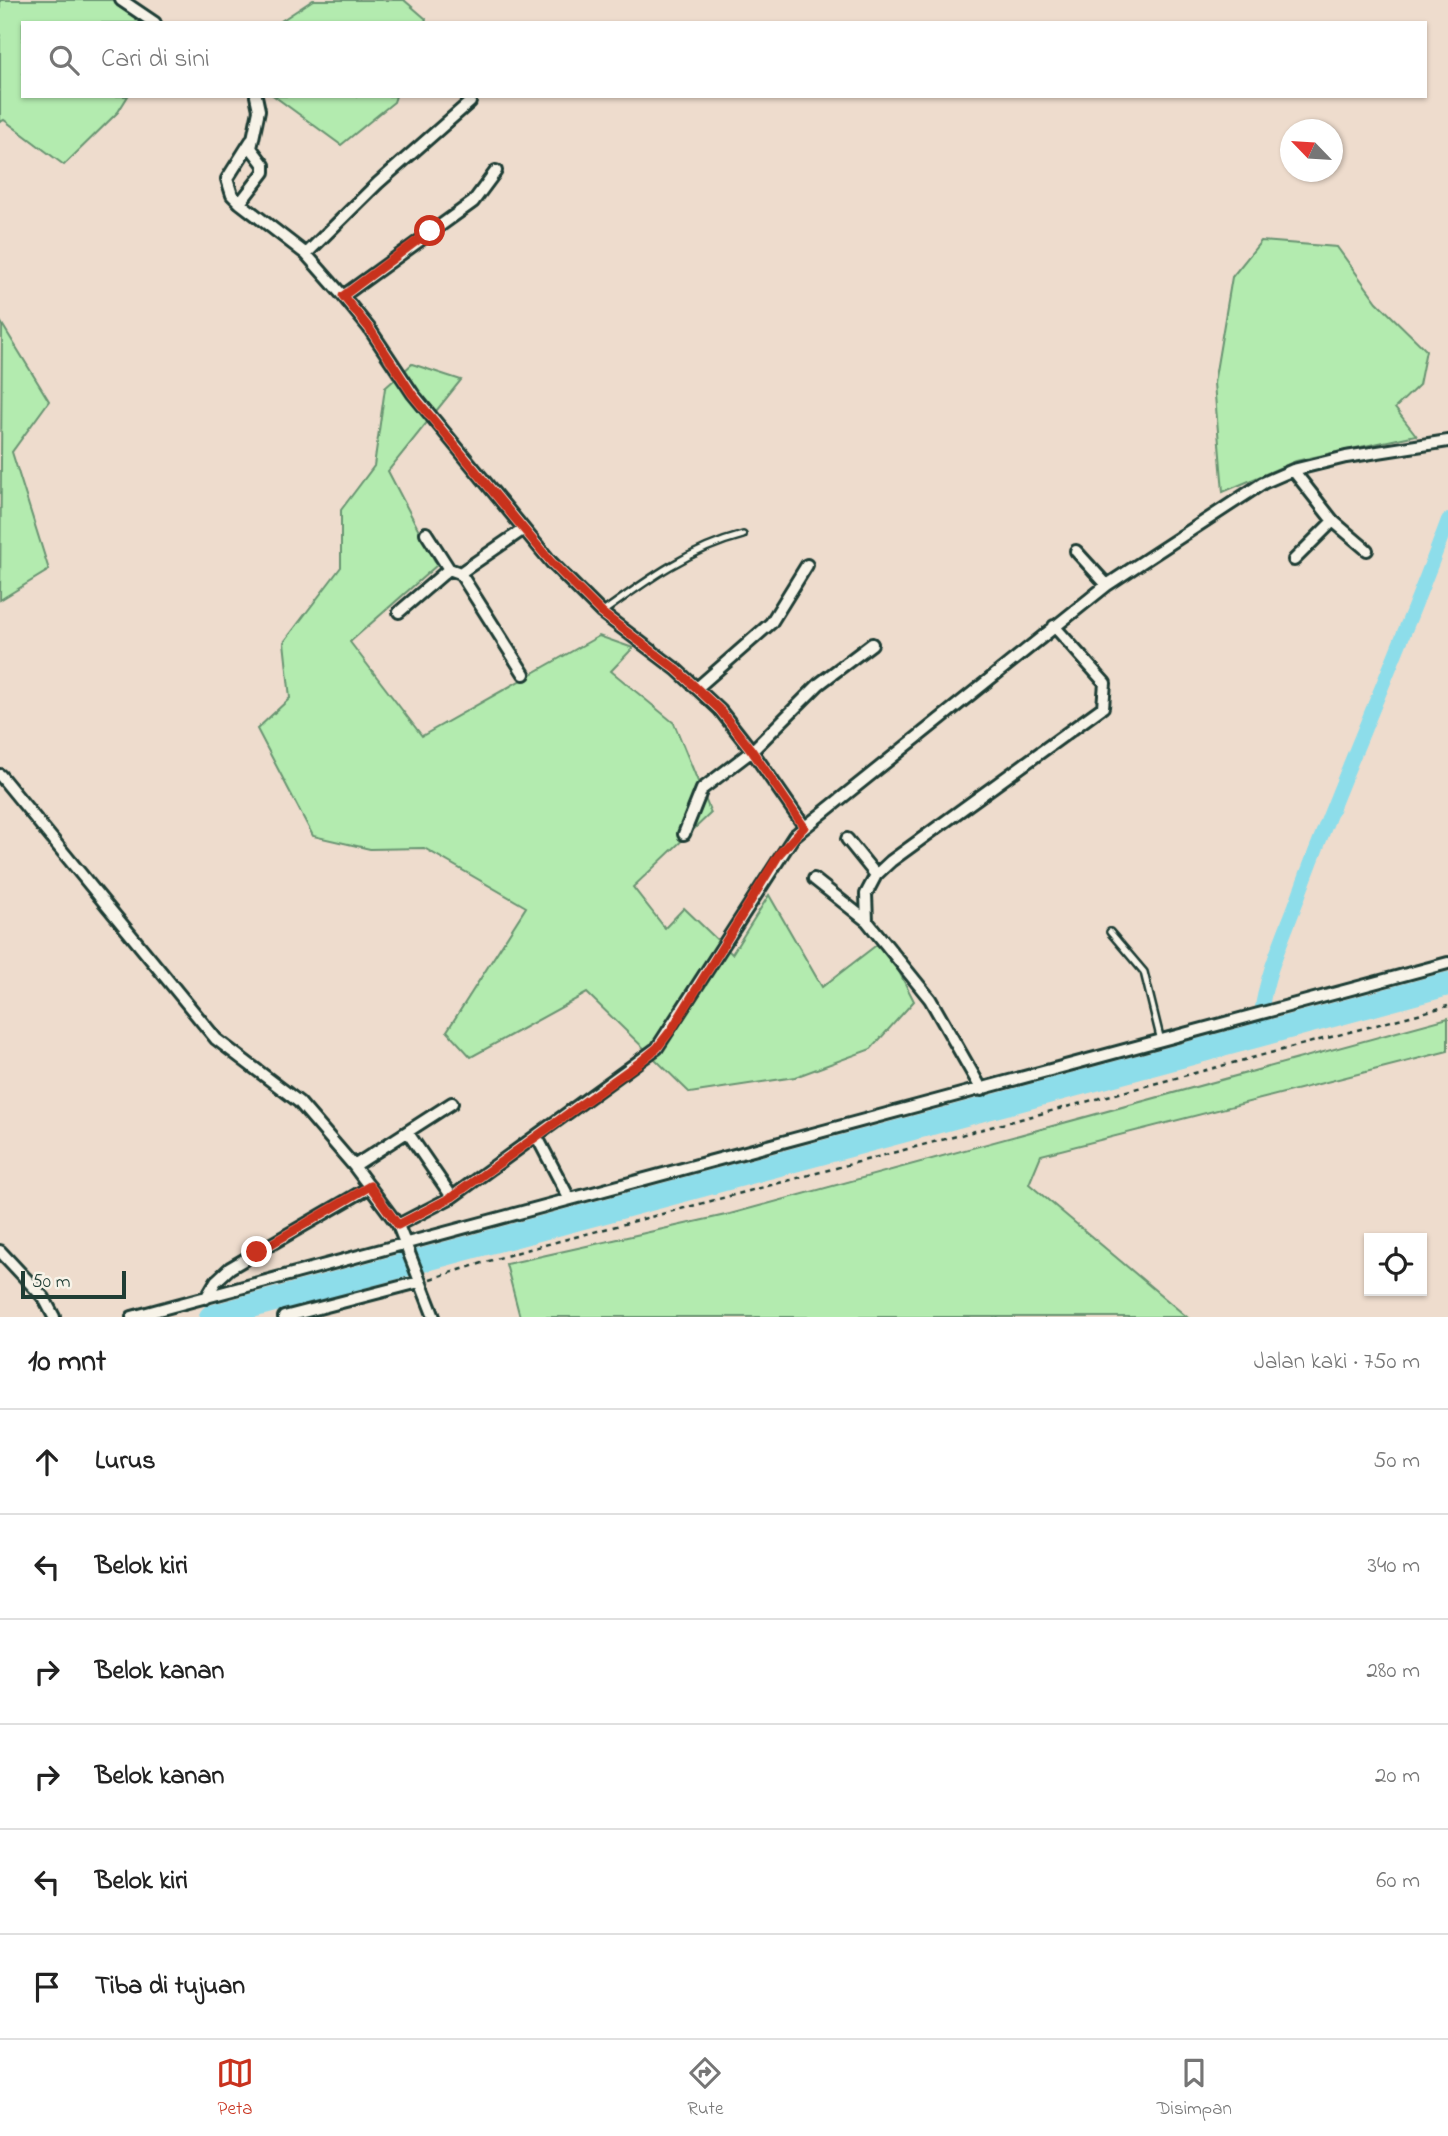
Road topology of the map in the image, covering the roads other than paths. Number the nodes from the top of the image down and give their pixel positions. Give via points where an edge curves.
1 (121, 0) edge
2 (152, 21) edge
3 (256, 98) edge
4 (470, 102) dead end
5 (251, 141) junction
6 (496, 171) dead end
7 (240, 203) junction
8 (306, 254) junction
9 (343, 296) junction
10 (1448, 441) edge
11 (1293, 470) junction
12 (1333, 521) junction
13 (524, 529) junction
14 (426, 533) dead end
15 (743, 535) dead end
16 (1076, 551) dead end
17 (1367, 551) dead end
18 (1294, 559) dead end
19 (807, 565) dead end
20 (454, 571) junction
21 (1107, 585) junction
22 (399, 612) dead end
23 (602, 613) junction
24 (1054, 626) junction
25 (872, 644) dead end
26 (524, 674) dead end
27 (697, 688) junction
28 (752, 751) junction
29 (0, 775) edge
30 (804, 827) junction
31 (684, 834) dead end
32 (847, 839) dead end
33 (876, 876) junction
34 (814, 879) dead end
35 (867, 921) junction
36 (1110, 932) dead end
37 (1448, 963) edge
38 (1161, 1041) junction
39 (982, 1090) junction
40 (452, 1103) dead end
41 (408, 1133) junction
42 (537, 1137) junction
43 (354, 1166) junction
44 (370, 1186) junction
45 (452, 1197) junction
46 (569, 1198) junction
47 (398, 1225) junction
48 (407, 1246) junction
49 (0, 1251) edge
50 (418, 1279) junction
51 (206, 1298) junction
52 (54, 1317) edge
53 (132, 1317) edge
54 (284, 1317) edge
55 (434, 1317) edge

1 - 2 street
3 - 5 street via 259,110
4 - 8 street
5 - 7 street via 227,179
5 - 7 street via 264,172
6 - 9 street via 473,202
7 - 8 street
8 - 9 street
9 - 13 street via 412,394
10 - 11 street
11 - 12 street
11 - 21 street via 1263,483
12 - 17 street
12 - 18 street
13 - 20 street
13 - 23 street
14 - 20 street
15 - 23 lane via 711,543 678,561
16 - 21 street
19 - 27 street via 771,623
20 - 22 street
20 - 26 street
21 - 24 street
23 - 27 street
24 - 30 street
24 - 33 street via 1105,683 1103,707
25 - 28 street via 819,684
27 - 28 street
28 - 30 street
28 - 31 street via 702,789
29 - 43 street via 216,1039 299,1102
30 - 42 street via 780,853 657,1048
32 - 33 street
33 - 35 street via 864,901
34 - 35 street
35 - 39 street via 930,999
36 - 38 lane via 1144,972
37 - 38 street
38 - 39 street
39 - 46 street
40 - 41 street
41 - 43 street
41 - 45 street
42 - 45 street
42 - 46 street
43 - 44 street
44 - 47 street
44 - 51 street via 230,1268
45 - 47 street
46 - 48 street
47 - 48 street
48 - 50 street
48 - 51 street
49 - 52 street via 44,1298
50 - 54 street
50 - 55 street
51 - 53 street

